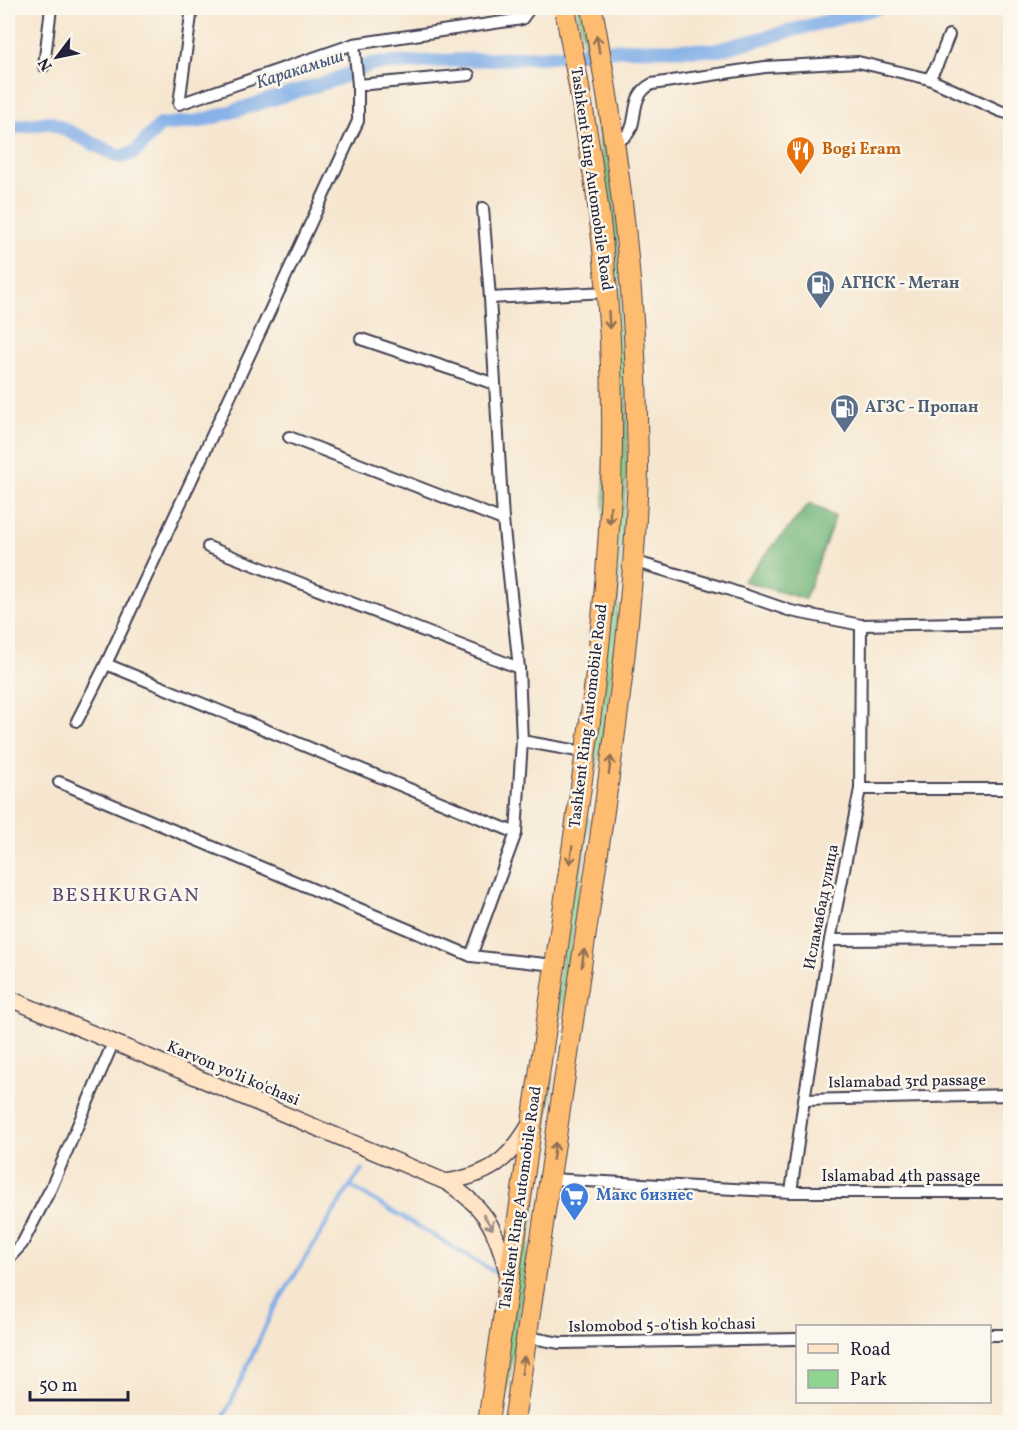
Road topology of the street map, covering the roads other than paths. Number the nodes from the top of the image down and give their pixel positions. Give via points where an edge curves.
1 (51, 8) edge
2 (192, 8) edge
3 (530, 8) edge
4 (593, 12) edge
5 (567, 15) edge
6 (949, 35) dead end
7 (354, 44) junction
8 (44, 66) dead end
9 (470, 75) dead end
10 (929, 79) junction
11 (358, 85) junction
12 (1011, 114) edge
13 (614, 142) junction
14 (483, 208) dead end
15 (607, 292) junction
16 (490, 298) junction
17 (361, 339) dead end
18 (495, 384) junction
19 (289, 437) dead end
20 (503, 520) junction
21 (208, 547) dead end
22 (633, 561) junction
23 (1011, 622) edge
24 (861, 625) junction
25 (106, 664) junction
26 (519, 668) junction
27 (77, 721) dead end
28 (522, 741) junction
29 (578, 750) dead end
30 (59, 782) dead end
31 (860, 789) junction
32 (1011, 789) edge
33 (580, 795) junction
34 (606, 798) junction
35 (516, 832) junction
36 (1011, 939) edge
37 (830, 940) junction
38 (471, 956) junction
39 (555, 966) junction
40 (8, 998) edge
41 (113, 1043) junction
42 (541, 1064) junction
43 (566, 1068) junction
44 (1011, 1095) edge
45 (804, 1100) junction
46 (533, 1119) junction
47 (550, 1179) junction
48 (446, 1182) junction
49 (791, 1192) junction
50 (1011, 1192) edge
51 (8, 1259) edge
52 (509, 1280) junction
53 (991, 1335) edge
54 (1011, 1335) edge
55 (527, 1336) junction
56 (796, 1339) edge
57 (488, 1422) edge
58 (514, 1422) edge

1 - 8 street
2 - 7 street via 179,104
3 - 7 street via 522,19
13 -> 4 highway, Tashkent Ring Automobile Road
5 - 15 highway, Tashkent Ring Automobile Road via 597,201
6 - 10 street
7 - 11 street
9 - 11 street
10 - 12 street
10 - 13 street via 858,62 765,67 652,84 638,97 632,128
11 - 25 street via 358,122
13 - 22 highway, Tashkent Ring Automobile Road via 627,237 635,352 638,471
14 - 16 street
15 - 16 street
15 -> 33 highway, Tashkent Ring Automobile Road via 612,441 609,531
16 - 18 street
17 - 18 street
18 - 20 street
19 - 20 street
20 - 26 street
21 - 26 street
22 - 24 street via 791,611
34 -> 22 highway, Tashkent Ring Automobile Road
23 - 24 street
24 - 31 street, Исламабад улица
25 - 27 street
25 - 35 street
26 - 28 street
28 - 29 street
28 - 35 street
30 - 38 street
31 - 32 street
31 - 37 street, Исламабад улица
33 - 34 highway
33 -> 39 highway, Tashkent Ring Automobile Road
43 -> 34 highway, Tashkent Ring Automobile Road
35 - 38 street
36 - 37 street
37 - 45 street, Исламабад улица
38 - 39 street
39 - 42 highway, Tashkent Ring Automobile Road
40 - 41 street, Karvon yo‘li ko'chasi
41 - 48 street, Karvon yo‘li ko'chasi
41 - 51 street via 51,1188 22,1244
42 - 43 highway
42 - 46 highway, Tashkent Ring Automobile Road
47 -> 43 highway, Tashkent Ring Automobile Road
44 - 45 street, Islamabad 3rd passage
45 - 49 street, Исламабад улица
46 - 48 street via 505,1158 475,1176
46 - 52 highway, Tashkent Ring Automobile Road
47 - 49 street, Islamabad 4th passage
47 - 55 highway, Tashkent Ring Automobile Road
48 -> 52 street, Karvon yo‘li ko'chasi via 472,1201 489,1222
49 - 50 street, Islamabad 4th passage
52 - 57 highway, Tashkent Ring Automobile Road
53 - 54 street
55 - 56 street, Islomobod 5-o'tish ko'chasi via 560,1343
58 -> 55 highway, Tashkent Ring Automobile Road

